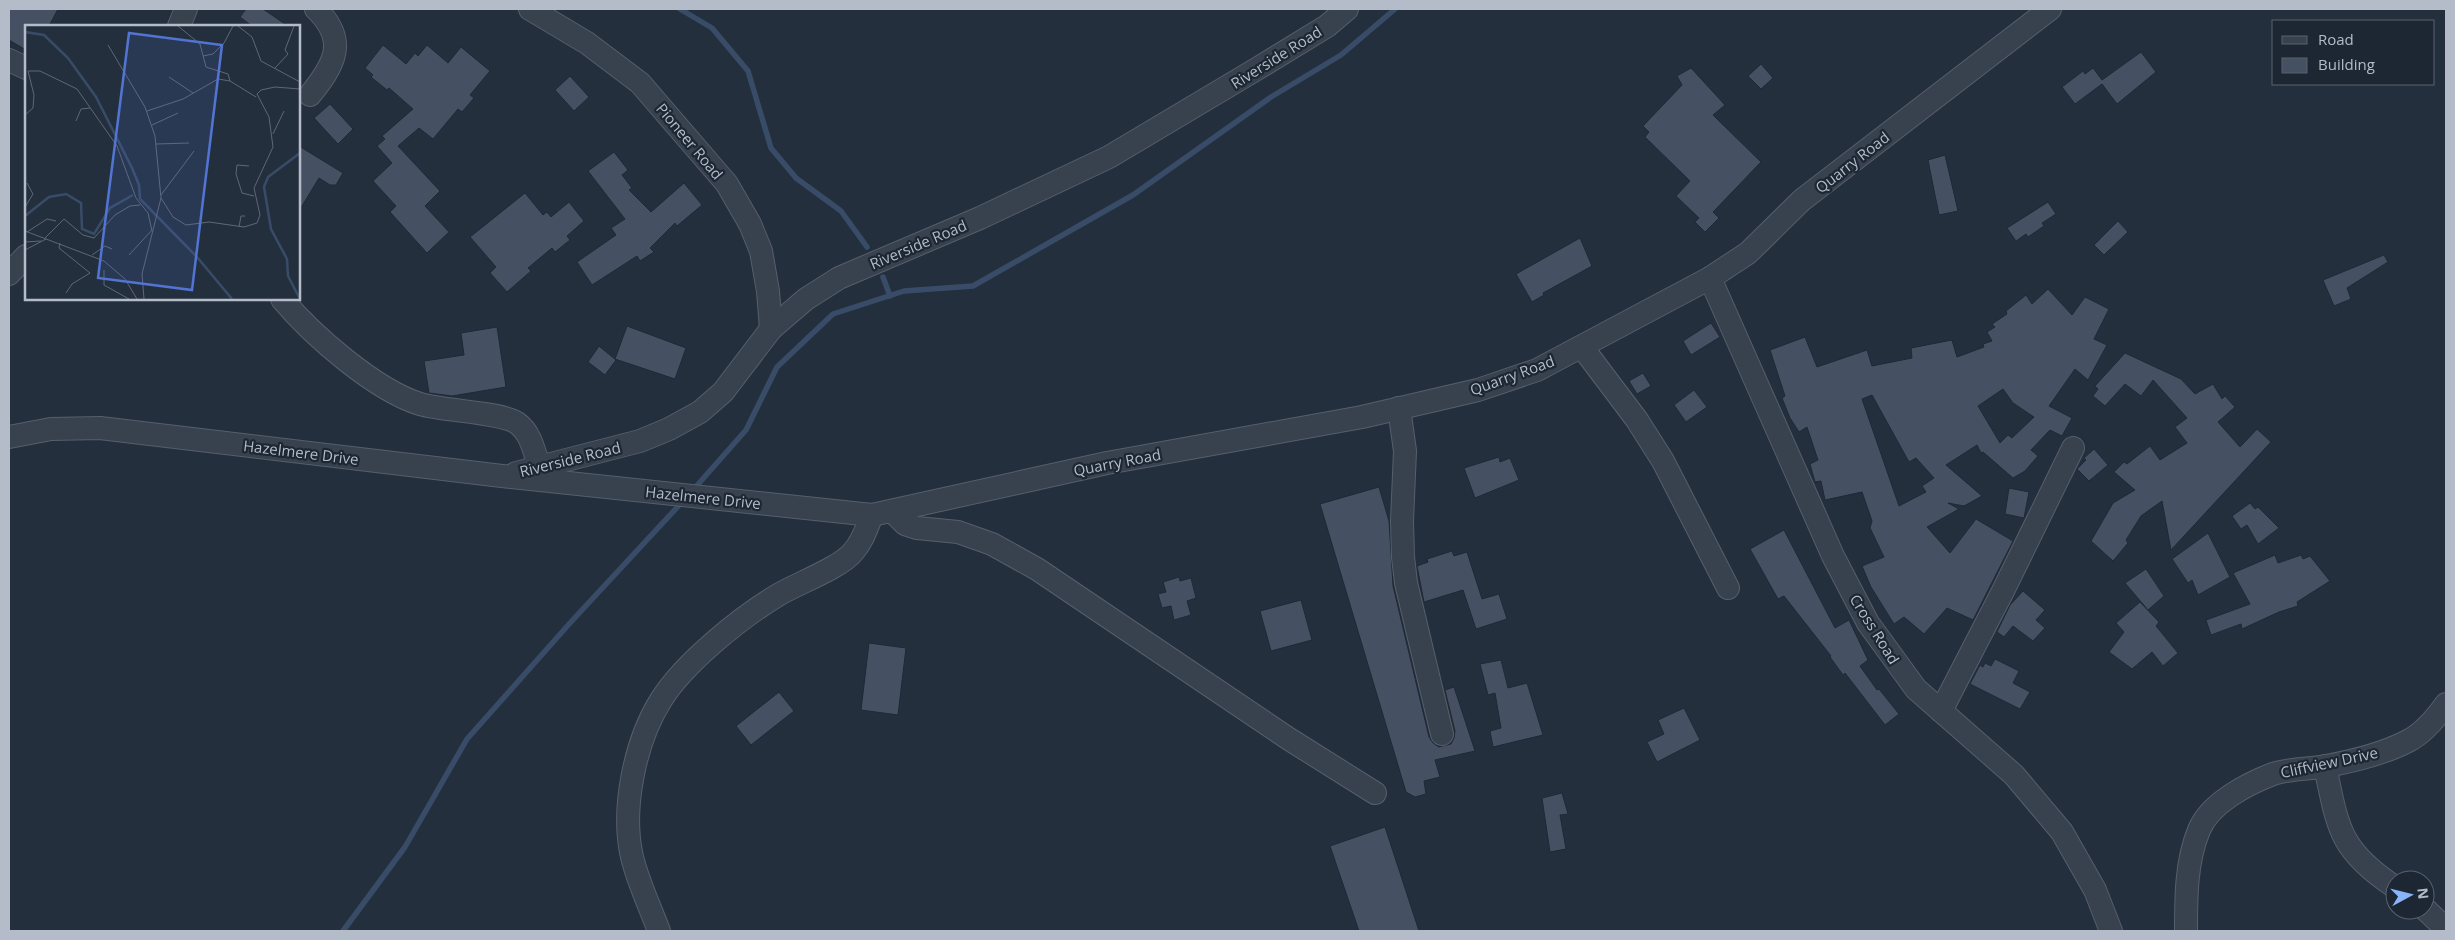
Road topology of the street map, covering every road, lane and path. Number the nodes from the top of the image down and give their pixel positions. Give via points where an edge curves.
1 (186, 9) edge
2 (316, 9) edge
3 (530, 9) edge
4 (1346, 9) edge
5 (2050, 9) edge
6 (179, 25) edge
7 (9, 60) edge
8 (25, 68) edge
9 (310, 95) dead end
10 (25, 257) edge
11 (9, 274) edge
12 (1710, 278) junction
13 (283, 300) edge
14 (771, 329) junction
15 (1582, 347) junction
16 (1398, 408) junction
17 (9, 437) edge
18 (2073, 448) dead end
19 (539, 466) junction
20 (502, 476) junction
21 (882, 513) junction
22 (1728, 588) dead end
23 (2446, 704) edge
24 (1941, 711) junction
25 (1442, 734) dead end
26 (2325, 766) junction
27 (1375, 793) dead end
28 (2385, 881) edge
29 (2435, 919) edge
30 (2446, 929) edge
31 (659, 931) edge
32 (2111, 931) edge
33 (2186, 931) edge

1 - 6 street
2 - 9 street via 330,26 334,57 329,70
3 - 14 street, Pioneer Road via 588,43 640,83 727,184 761,251
4 - 14 street, Riverside Road via 1319,31 1109,157 980,218 839,278 806,299
5 - 12 street, Quarry Road via 1802,200 1748,253
7 - 8 street
10 - 11 street
12 - 15 street, Quarry Road
12 - 24 street, Cross Road via 1833,556 1868,623 1916,689
13 - 19 street via 327,344 395,394 420,404 516,423 530,437
14 - 19 street, Riverside Road via 723,392 700,412 669,430 640,441
15 - 16 street, Quarry Road via 1537,370 1478,390
15 - 22 street via 1637,420 1663,461
16 - 21 street, Quarry Road via 1107,463
16 - 25 street via 1405,452 1404,566
17 - 20 street, Hazelmere Drive via 51,429 100,428
18 - 24 street
19 - 20 street, Riverside Road
20 - 21 street, Hazelmere Drive
21 - 27 street via 917,528 958,532 983,541 1037,569
21 - 31 street via 852,553 778,595 739,622 696,659 661,700 640,743 628,796 632,856
23 - 26 street, Cliffview Drive via 2433,722 2410,740 2377,753
24 - 32 street, Cross Road via 2014,776 2062,832 2095,890
26 - 28 street via 2343,837 2355,856
26 - 33 street, Cliffview Drive via 2274,774 2242,789 2217,806 2199,829 2189,865
29 - 30 street

